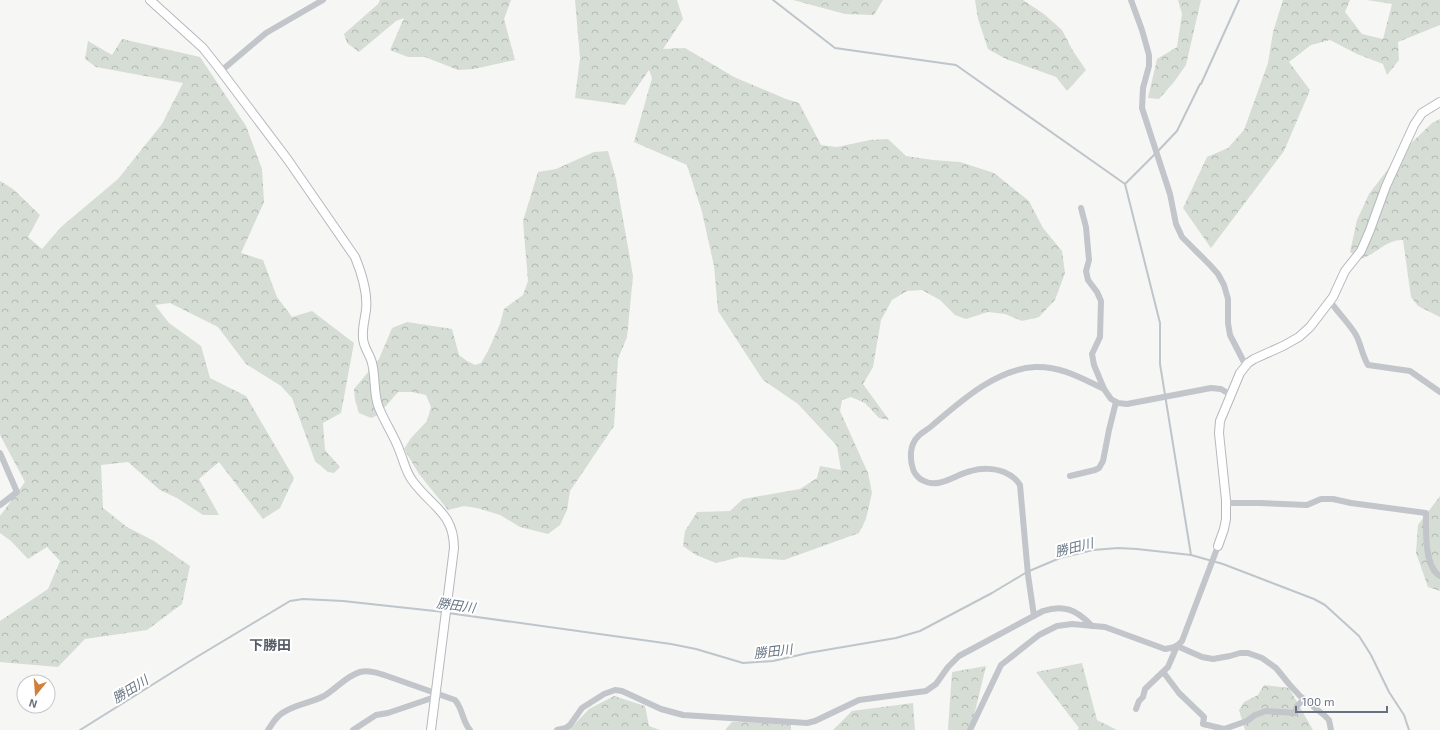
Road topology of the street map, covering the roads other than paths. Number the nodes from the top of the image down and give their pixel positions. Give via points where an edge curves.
1 (150, 0) edge
2 (323, 0) edge
3 (1131, 0) edge
4 (221, 71) junction
5 (1440, 102) edge
6 (1081, 208) dead end
7 (1330, 301) junction
8 (1246, 366) junction
9 (1104, 389) junction
10 (1440, 392) edge
11 (1231, 395) junction
12 (1116, 402) junction
13 (0, 453) edge
14 (1070, 476) dead end
15 (1226, 503) junction
16 (0, 505) edge
17 (1218, 546) joint
18 (1440, 576) edge
19 (1034, 616) junction
20 (1092, 626) junction
21 (1178, 646) junction
22 (1164, 672) junction
23 (435, 694) junction
24 (1304, 699) junction
25 (1136, 709) dead end
26 (268, 730) edge
27 (353, 730) edge
28 (431, 730) edge
29 (470, 730) edge
30 (558, 730) edge
31 (970, 730) edge
32 (1331, 730) edge

1 - 4 street via 203,48
2 - 4 street via 266,33
3 - 8 street via 1149,55 1142,108 1170,194 1176,224 1182,237 1218,274 1224,285 1228,299 1230,335
4 - 23 street via 288,160 355,257 365,286 366,309 362,336 372,362 375,398 412,480 449,521 454,548
5 - 7 street via 1422,113 1414,125 1386,186 1361,251 1346,271
6 - 9 street via 1086,227 1089,260 1086,271 1088,280 1101,301 1100,337 1092,354
7 - 8 street via 1299,337 1254,359
7 - 10 street via 1357,337 1368,365 1410,371
8 - 11 street via 1240,372
9 - 12 street
9 - 19 street via 1062,369 1020,369 991,380 919,434 914,442 911,452 913,469 918,478 925,482 937,484 972,470 989,469 1000,470 1017,479 1020,485
11 - 12 street via 1221,389 1211,388 1128,404
11 - 15 street via 1220,421 1219,433
12 - 14 street via 1103,461 1099,468
13 - 16 street via 17,492
15 - 17 street via 1226,519
15 - 18 street via 1308,505 1322,499 1333,499 1351,504 1426,512 1431,566
17 - 21 street
19 - 20 street via 1053,608 1064,608 1074,611
19 - 30 street via 959,656 936,684 926,691 858,700 811,722 798,724 683,715 660,709 615,690 582,708 570,725
20 - 21 street via 1105,627 1165,649
20 - 31 street via 1057,626 1039,635 1001,665
21 - 22 street
21 - 24 street via 1213,659 1240,653 1262,658 1276,668
22 - 24 street via 1204,717 1203,724 1224,729 1266,711 1295,713 1297,706
22 - 25 street via 1145,689
23 - 26 street via 376,672 366,671 358,673 311,702 285,711
23 - 27 street via 388,713 376,715
23 - 28 street
23 - 29 street via 455,700
24 - 32 street via 1329,720

